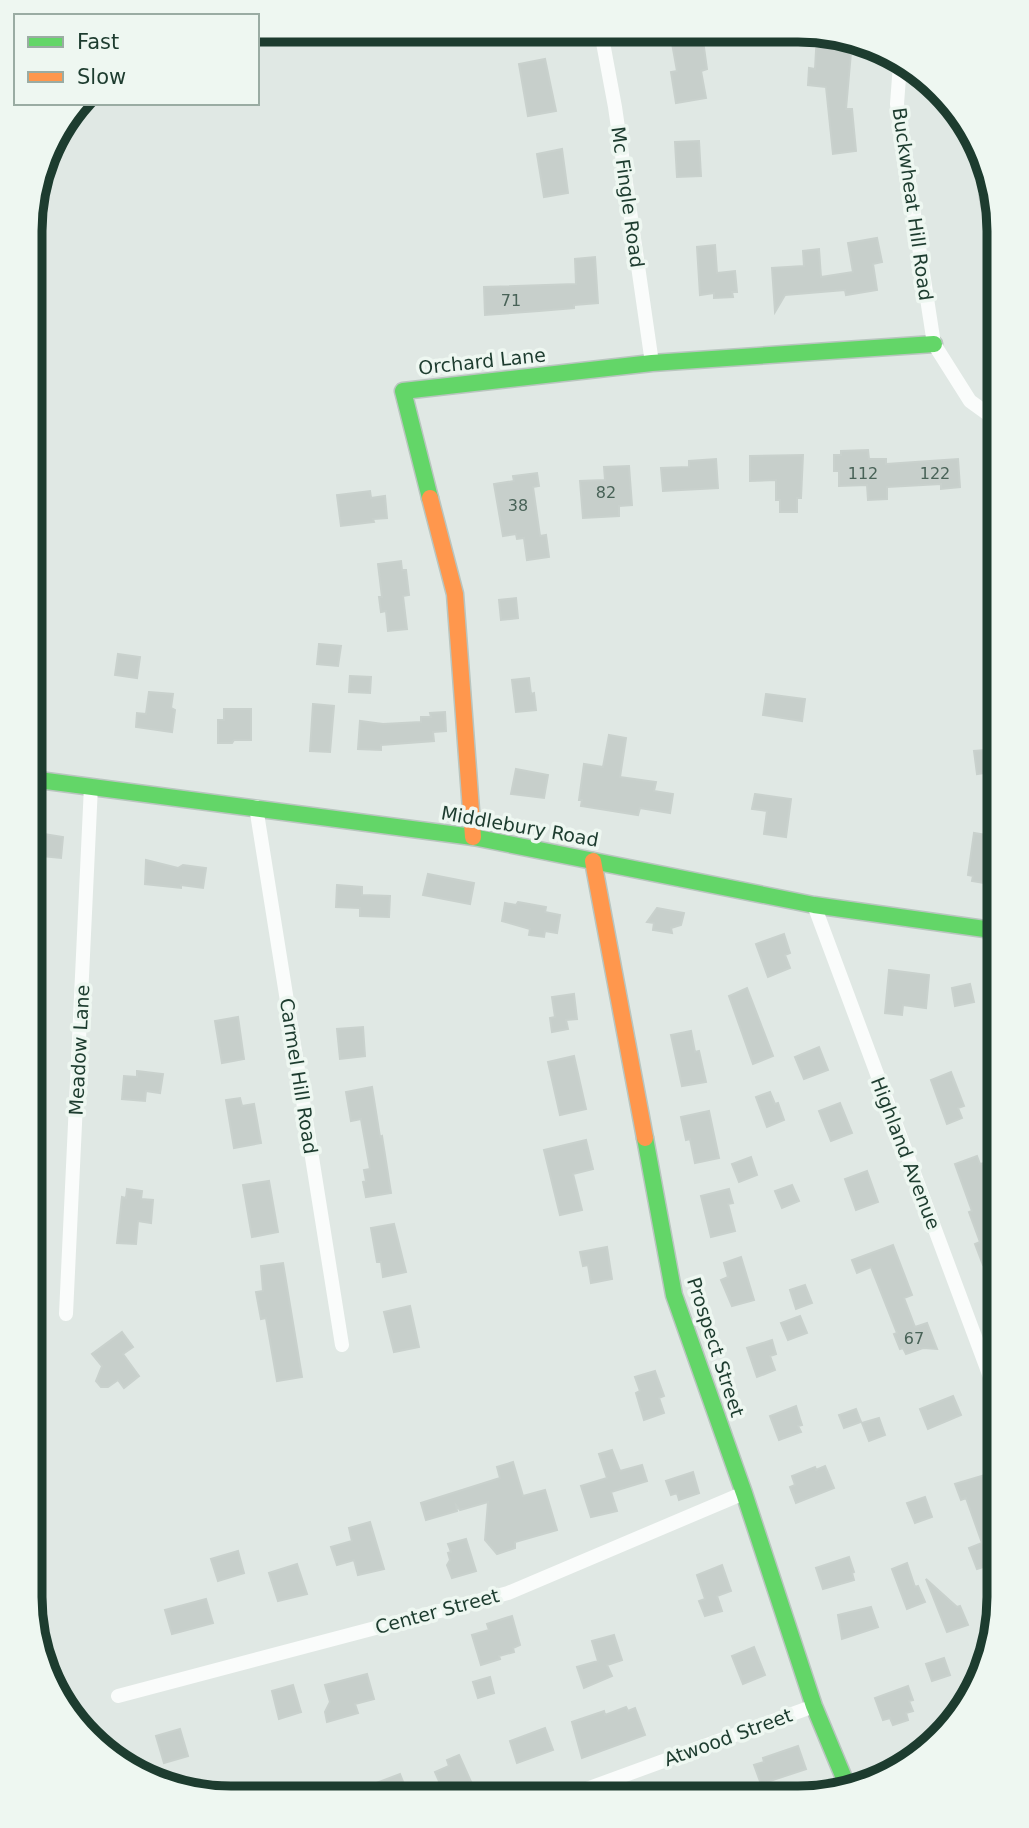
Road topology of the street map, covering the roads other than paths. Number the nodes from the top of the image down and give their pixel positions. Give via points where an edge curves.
1 (603, 42) edge
2 (899, 72) edge
3 (934, 344) junction
4 (652, 363) junction
5 (987, 413) edge
6 (42, 780) edge
7 (92, 786) junction
8 (256, 807) junction
9 (473, 837) junction
10 (593, 860) junction
11 (814, 905) junction
12 (987, 929) edge
13 (66, 1314) dead end
14 (342, 1346) dead end
15 (987, 1369) edge
16 (744, 1493) junction
17 (118, 1696) dead end
18 (814, 1706) junction
19 (845, 1780) edge
20 (595, 1786) edge

1 - 4 street, Mc Fingle Road
2 - 3 street, Buckwheat Hill Road via 897,104
3 - 4 street, Orchard Lane
3 - 5 street via 970,401
4 - 9 street, Orchard Lane via 403,391 455,594
6 - 7 street, Middlebury Road
7 - 8 street, Middlebury Road
7 - 13 street, Meadow Lane
8 - 9 street, Middlebury Road
8 - 14 street, Carmel Hill Road
9 - 10 street, Middlebury Road
10 - 11 street, Middlebury Road
10 - 16 street, Prospect Street via 674,1295
11 - 12 street, Middlebury Road
11 - 15 street, Highland Avenue
16 - 17 street, Center Street via 508,1592
16 - 18 street, Prospect Street
18 - 19 street, Prospect Street
18 - 20 street, Atwood Street

